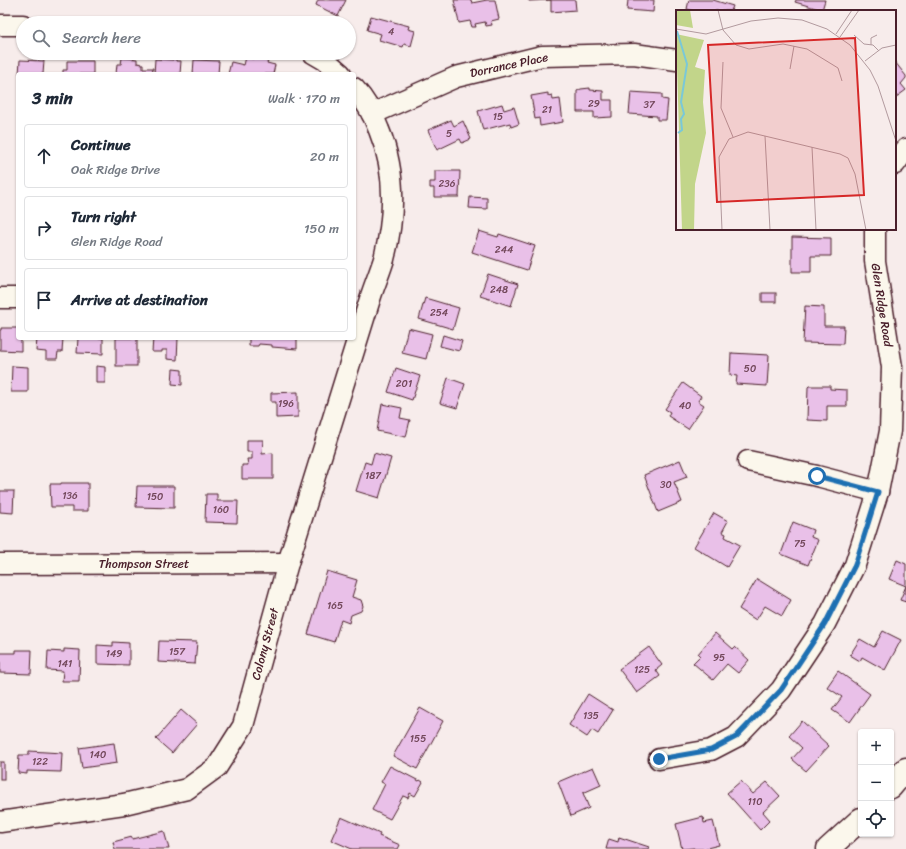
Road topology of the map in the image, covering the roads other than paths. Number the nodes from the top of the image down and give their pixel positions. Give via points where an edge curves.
1 (0, 25) edge
2 (16, 25) edge
3 (325, 60) edge
4 (676, 60) edge
5 (339, 72) edge
6 (356, 91) edge
7 (372, 114) junction
8 (906, 149) edge
9 (896, 163) edge
10 (874, 230) edge
11 (0, 298) edge
12 (16, 298) edge
13 (362, 299) edge
14 (356, 320) edge
15 (351, 340) edge
16 (748, 461) dead end
17 (878, 492) junction
18 (0, 564) edge
19 (288, 564) junction
20 (659, 759) dead end
21 (906, 769) edge
22 (894, 783) edge
23 (0, 822) edge
24 (858, 822) edge
25 (828, 849) edge

1 - 2 street
3 - 5 street
4 - 7 street, Dorrance Place via 634,54 542,56 456,77
6 - 7 street, Colony Street
7 - 13 street, Colony Street via 384,143 392,181 393,205 384,260
8 - 9 street
10 - 17 street, Glen Ridge Road via 874,261 892,367 890,431
11 - 12 street
13 - 14 street, Colony Street
15 - 19 street, Colony Street
16 - 17 street
17 - 20 street, Glen Ridge Road via 855,565 825,624 781,690 736,737 711,750
18 - 19 street, Thompson Street
19 - 23 street, Colony Street via 243,726 217,767 187,789 124,804
21 - 22 street
24 - 25 street

